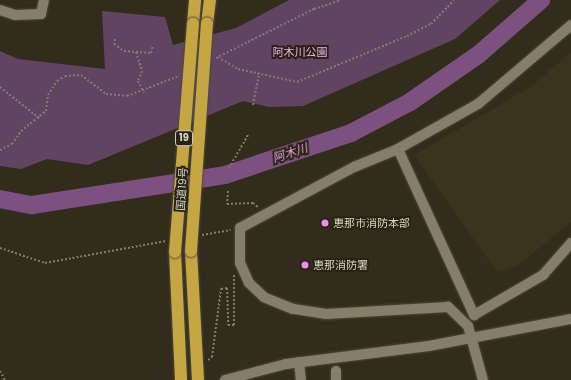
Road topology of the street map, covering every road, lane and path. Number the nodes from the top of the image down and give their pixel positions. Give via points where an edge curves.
1 (44, 0) edge
2 (195, 0) edge
3 (210, 0) edge
4 (454, 0) edge
5 (0, 10) edge
6 (571, 25) edge
7 (115, 39) dead end
8 (153, 45) dead end
9 (136, 52) junction
10 (218, 57) dead end
11 (259, 74) junction
12 (0, 88) edge
13 (144, 92) dead end
14 (253, 105) dead end
15 (248, 135) dead end
16 (398, 149) junction
17 (0, 150) edge
18 (229, 168) dead end
19 (228, 191) dead end
20 (268, 215) junction
21 (236, 231) junction
22 (195, 236) dead end
23 (571, 243) edge
24 (173, 246) junction
25 (0, 248) edge
26 (234, 272) dead end
27 (571, 319) edge
28 (471, 339) junction
29 (205, 361) dead end
30 (300, 362) junction
31 (0, 371) edge
32 (5, 380) edge
33 (181, 380) edge
34 (198, 380) edge
35 (225, 380) edge
36 (301, 380) edge
37 (483, 380) edge

1 - 5 street via 41,14 15,15
2 - 24 highway, 国道19号 / 19, bridge
3 - 34 highway, 国道19号 / 19, bridge via 191,251
4 - 11 path via 431,24 315,76 298,82
6 - 16 street via 478,104
7 - 9 path via 118,48
8 - 9 path via 151,53
9 - 13 path via 142,71 138,81
10 - 11 path via 238,69
11 - 14 path
12 - 17 path via 39,118 21,131 12,144
15 - 18 path
16 - 20 street via 354,167
16 - 23 street via 474,315 543,275
19 - 20 path via 227,204 253,203
20 - 21 street
21 - 22 path
21 - 28 street via 240,263 244,273 256,290 272,301 326,314 442,306 461,316
24 - 25 path via 45,263
24 - 33 highway, 国道19号 / 19
26 - 29 path via 234,325 228,325 227,288 221,289 212,357
27 - 28 street
28 - 30 street
28 - 37 street
30 - 35 street
30 - 36 street
31 - 32 path

